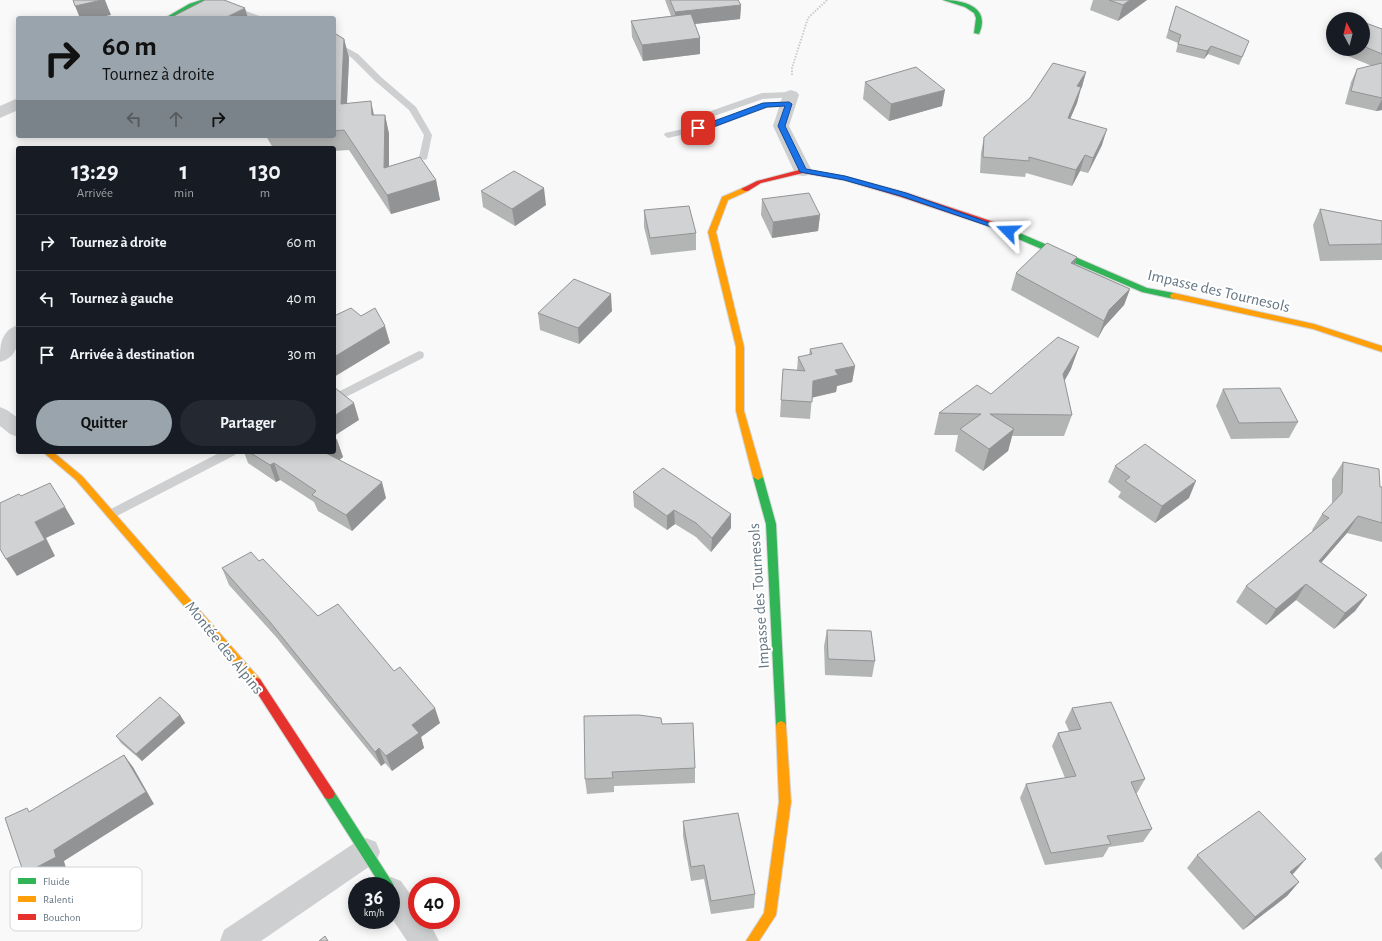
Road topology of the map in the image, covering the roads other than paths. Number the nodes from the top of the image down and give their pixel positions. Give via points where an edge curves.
1 (207, 0) edge
2 (210, 0) edge
3 (946, 0) edge
4 (172, 16) edge
5 (255, 16) edge
6 (977, 33) dead end
7 (336, 44) edge
8 (790, 99) junction
9 (16, 104) edge
10 (0, 113) edge
11 (710, 114) dead end
12 (668, 135) dead end
13 (424, 157) dead end
14 (803, 171) junction
15 (16, 335) edge
16 (1382, 349) edge
17 (0, 355) edge
18 (419, 355) dead end
19 (336, 398) edge
20 (0, 415) edge
21 (16, 428) edge
22 (49, 454) edge
23 (227, 454) edge
24 (111, 514) junction
25 (366, 852) junction
26 (382, 877) edge
27 (400, 905) edge
28 (236, 941) edge
29 (424, 941) edge
30 (752, 941) edge

1 - 4 street via 191,5
2 - 5 lane
3 - 6 street via 972,8 980,15 981,24
7 - 13 lane via 355,56 413,109 428,135
8 - 11 lane via 762,96
8 - 12 lane via 713,125
8 - 14 street via 781,126
9 - 10 street
14 - 16 street, Impasse des Tournesols via 845,178 995,225 1146,290 1314,327
14 - 30 street, Impasse des Tournesols via 760,182 726,199 712,232 740,347 740,411 771,524 785,802 770,915
15 - 17 street
18 - 19 lane
20 - 21 street
22 - 24 street, Montée des Alpins via 79,478
23 - 24 lane
24 - 25 street, Montée des Alpins via 253,676
25 - 26 street, Montée des Alpins
25 - 28 street
27 - 29 street

